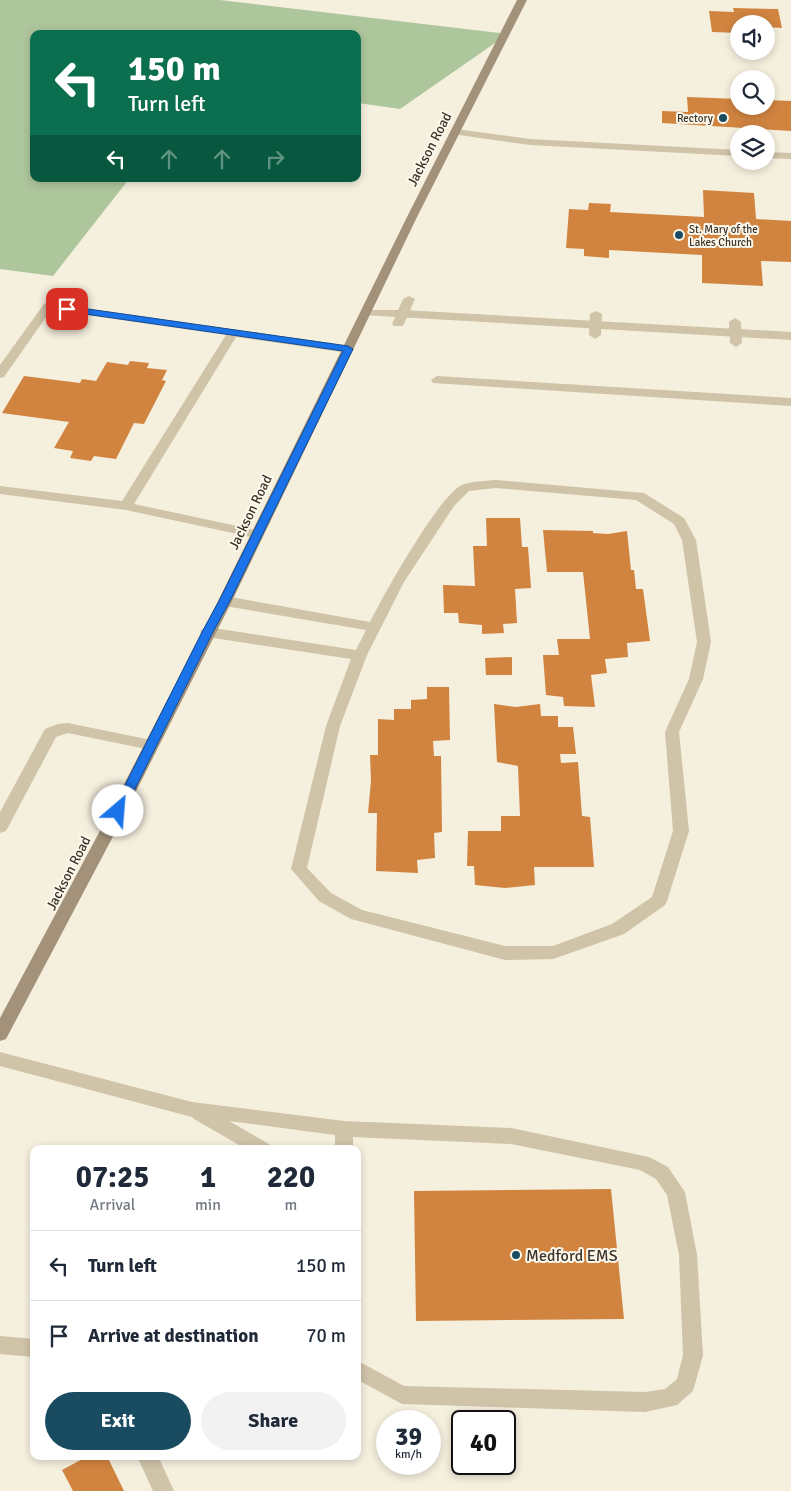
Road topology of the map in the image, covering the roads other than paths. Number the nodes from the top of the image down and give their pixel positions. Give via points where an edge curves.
1 (522, 0) edge
2 (456, 132) junction
3 (730, 153) edge
4 (775, 155) edge
5 (791, 156) edge
6 (409, 299) dead end
7 (366, 313) junction
8 (400, 318) junction
9 (233, 333) junction
10 (791, 336) edge
11 (348, 349) junction
12 (0, 374) edge
13 (437, 380) dead end
14 (791, 402) edge
15 (0, 490) edge
16 (126, 506) junction
17 (256, 534) junction
18 (225, 601) junction
19 (374, 627) junction
20 (207, 632) junction
21 (360, 655) junction
22 (151, 745) junction
23 (0, 827) edge
24 (0, 1034) edge
25 (0, 1059) edge
26 (192, 1109) junction
27 (344, 1129) junction
28 (256, 1145) edge
29 (344, 1145) edge
30 (0, 1345) edge
31 (30, 1348) edge
32 (361, 1372) edge
33 (149, 1460) edge
34 (164, 1491) edge

1 - 2 street, Jackson Road
2 - 3 street via 530,142 679,146
2 - 7 street, Jackson Road
4 - 5 street
6 - 8 street
7 - 8 street
7 - 11 street, Jackson Road
8 - 10 street
9 - 11 street
9 - 12 street via 48,306
9 - 16 street
11 - 17 street, Jackson Road
13 - 14 street
15 - 16 street
16 - 17 street
17 - 18 street, Jackson Road
18 - 19 street
18 - 20 street, Jackson Road
19 - 21 street
19 - 21 street via 402,574 449,503 465,488 496,484 639,496 679,521 689,540 704,642 696,679 672,732 681,831 660,901 618,929 553,952 505,953 357,915 325,897 299,869 332,726
20 - 21 street
20 - 22 street, Jackson Road
22 - 23 street via 68,728 50,733
22 - 24 street, Jackson Road
25 - 26 street
26 - 27 street
26 - 28 street
27 - 29 street
27 - 32 street via 511,1136 643,1163 662,1173 676,1192 688,1255 693,1354 686,1384 670,1398 645,1402 402,1395
30 - 31 street
33 - 34 street

